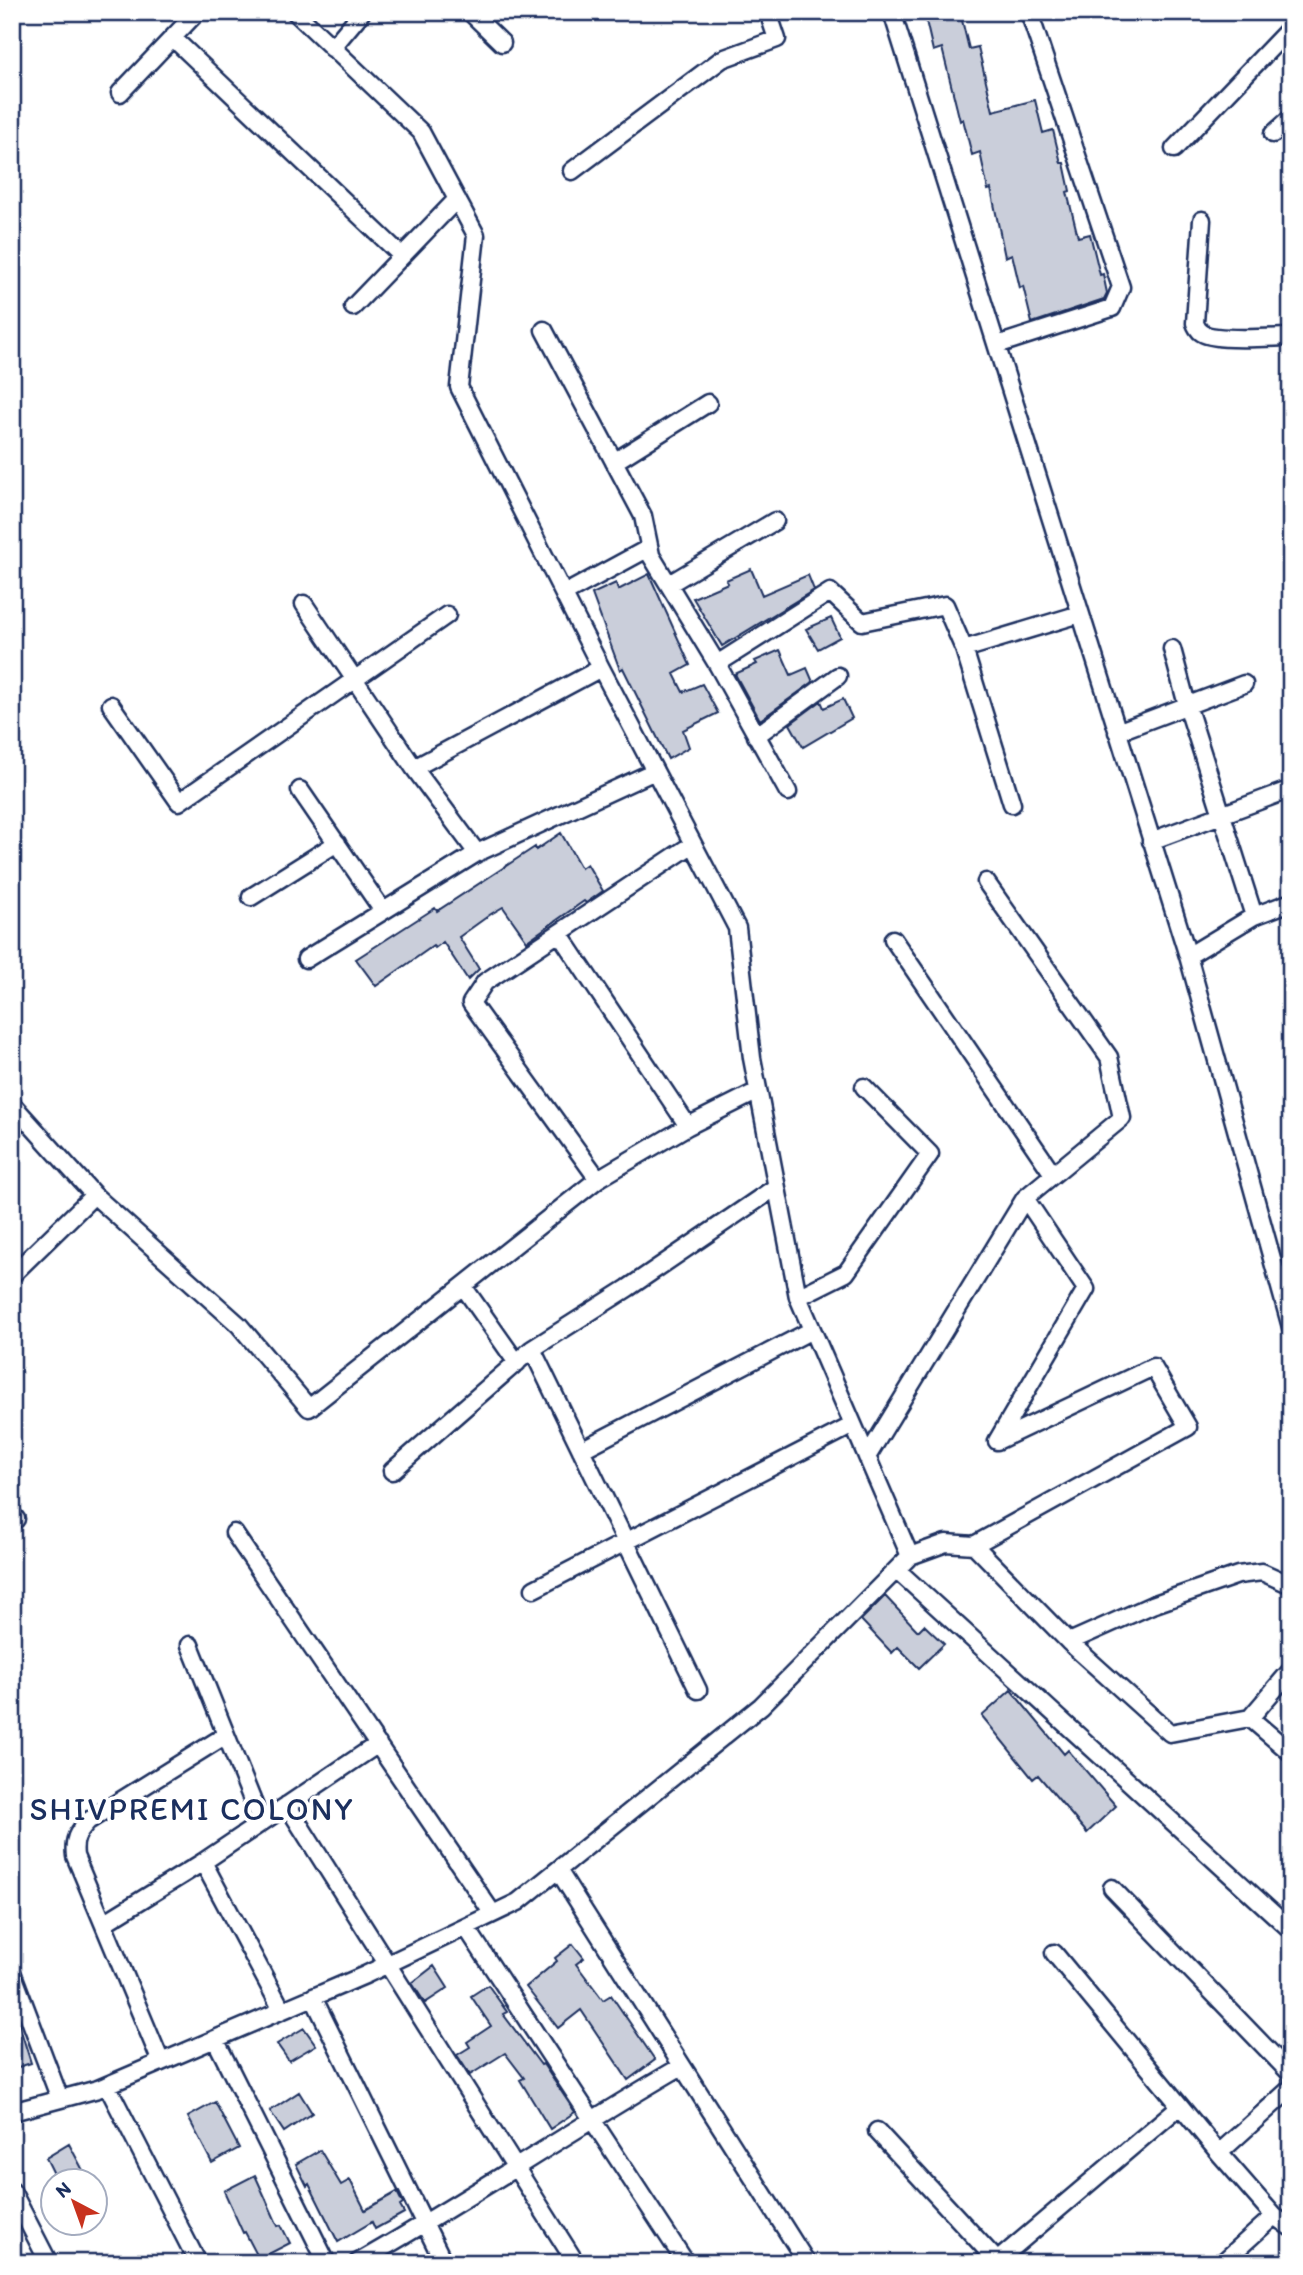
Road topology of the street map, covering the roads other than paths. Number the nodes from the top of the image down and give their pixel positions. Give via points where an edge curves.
1 (197, 12) edge
2 (295, 12) edge
3 (362, 12) edge
4 (470, 12) edge
5 (768, 12) edge
6 (892, 12) edge
7 (1029, 12) edge
8 (1291, 27) edge
9 (173, 38) junction
10 (502, 43) dead end
11 (332, 48) junction
12 (120, 93) dead end
13 (1291, 118) edge
14 (1273, 134) dead end
15 (1174, 149) dead end
16 (572, 171) dead end
17 (457, 199) junction
18 (1202, 220) dead end
19 (402, 256) junction
20 (353, 307) dead end
21 (544, 330) dead end
22 (1291, 337) edge
23 (998, 345) junction
24 (708, 402) dead end
25 (614, 462) junction
26 (775, 522) dead end
27 (651, 555) junction
28 (668, 584) junction
29 (564, 594) junction
30 (304, 604) dead end
31 (1080, 614) junction
32 (447, 615) dead end
33 (964, 649) junction
34 (1172, 649) dead end
35 (717, 664) junction
36 (601, 668) junction
37 (838, 676) dead end
38 (354, 679) junction
39 (1244, 684) dead end
40 (111, 705) dead end
41 (1187, 705) junction
42 (1116, 732) junction
43 (757, 736) junction
44 (414, 768) junction
45 (655, 771) junction
46 (300, 790) dead end
47 (788, 792) dead end
48 (1283, 792) dead end
49 (1012, 804) dead end
50 (1222, 815) junction
51 (1151, 841) junction
52 (337, 843) junction
53 (693, 844) junction
54 (477, 853) junction
55 (986, 882) dead end
56 (251, 897) dead end
57 (1291, 902) edge
58 (383, 911) junction
59 (1254, 916) junction
60 (559, 933) junction
61 (893, 939) dead end
62 (1188, 956) junction
63 (306, 959) dead end
64 (864, 1087) dead end
65 (758, 1091) junction
66 (12, 1104) edge
67 (688, 1126) junction
68 (1053, 1174) junction
69 (598, 1179) junction
70 (776, 1187) junction
71 (94, 1195) junction
72 (1025, 1198) junction
73 (12, 1275) edge
74 (463, 1286) junction
75 (798, 1297) junction
76 (1291, 1327) edge
77 (812, 1330) junction
78 (532, 1349) junction
79 (517, 1363) junction
80 (853, 1425) junction
81 (581, 1450) junction
82 (867, 1457) junction
83 (392, 1471) dead end
84 (234, 1533) dead end
85 (626, 1542) junction
86 (974, 1545) junction
87 (910, 1556) junction
88 (897, 1570) junction
89 (1291, 1585) edge
90 (534, 1589) dead end
91 (1069, 1642) junction
92 (191, 1645) dead end
93 (1291, 1670) edge
94 (698, 1690) dead end
95 (1250, 1718) junction
96 (226, 1735) junction
97 (378, 1744) junction
98 (1291, 1753) edge
99 (287, 1805) junction
100 (261, 1822) junction
101 (203, 1862) junction
102 (558, 1870) junction
103 (1112, 1888) dead end
104 (493, 1914) junction
105 (104, 1923) junction
106 (466, 1927) junction
107 (1291, 1930) edge
108 (1054, 1953) dead end
109 (388, 1964) junction
110 (12, 1972) edge
111 (313, 1997) junction
112 (282, 2010) junction
113 (215, 2039) junction
114 (161, 2062) junction
115 (682, 2066) junction
116 (1291, 2074) edge
117 (107, 2085) junction
118 (1291, 2088) edge
119 (60, 2099) junction
120 (1180, 2106) junction
121 (12, 2112) edge
122 (591, 2119) junction
123 (877, 2131) dead end
124 (1219, 2153) junction
125 (516, 2167) junction
126 (12, 2191) edge
127 (1274, 2216) junction
128 (425, 2224) junction
129 (1291, 2228) edge
130 (998, 2262) edge
131 (50, 2263) edge
132 (198, 2263) edge
133 (327, 2263) edge
134 (358, 2263) edge
135 (444, 2263) edge
136 (576, 2263) edge
137 (686, 2263) edge
138 (807, 2263) edge
139 (1222, 2263) edge

1 - 9 street
2 - 11 street
3 - 11 street
4 - 10 street
5 - 16 street via 777,39 722,59
6 - 23 street
7 - 23 street via 1121,287 1112,308
8 - 15 street
9 - 12 street
9 - 19 street
11 - 17 street via 421,132
13 - 14 street
17 - 19 street
17 - 29 street via 476,235 459,387
18 - 22 street via 1195,323 1199,332 1221,338
19 - 20 street
21 - 25 street
23 - 31 street
24 - 25 street
25 - 27 street via 643,516
26 - 28 street
27 - 28 street
27 - 29 street via 647,549
28 - 35 street
29 - 36 street
30 - 38 street
31 - 33 street
31 - 42 street
32 - 38 street
33 - 35 street via 945,605 862,622 830,592
33 - 49 street
34 - 41 street
35 - 43 street
36 - 44 street
36 - 45 street
37 - 43 street
38 - 40 street via 179,802
38 - 44 street
39 - 41 street
41 - 42 street
41 - 50 street
42 - 51 street
43 - 47 street
44 - 54 street
45 - 53 street
45 - 54 street
46 - 52 street
48 - 50 street
50 - 51 street
50 - 59 street
51 - 62 street
52 - 56 street
52 - 58 street
53 - 60 street
53 - 65 street via 737,928
54 - 58 street
55 - 68 street via 1109,1057 1122,1118
57 - 59 street
58 - 63 street
59 - 62 street
60 - 67 street
60 - 69 street via 485,982 471,1003
61 - 68 street
62 - 76 street
64 - 75 street via 930,1154 846,1273
65 - 67 street
65 - 70 street
66 - 71 street
67 - 69 street
68 - 72 street
69 - 74 street
70 - 75 street
70 - 78 street
71 - 73 street
71 - 74 street via 239,1325 309,1408
72 - 82 street
72 - 86 street via 1086,1289 997,1441 1153,1367 1188,1427
74 - 79 street
75 - 77 street
77 - 80 street
77 - 81 street
78 - 79 street
78 - 81 street
79 - 83 street
80 - 82 street
80 - 85 street
81 - 85 street
82 - 87 street
84 - 97 street
85 - 90 street
85 - 94 street
86 - 87 street via 946,1543
86 - 91 street
87 - 88 street
88 - 102 street via 761,1706
88 - 107 street
89 - 91 street via 1262,1572 1238,1575 1152,1605
91 - 95 street via 1170,1733
92 - 96 street
93 - 95 street
95 - 98 street
96 - 100 street
96 - 105 street via 88,1821 78,1832 75,1856
97 - 99 street
97 - 104 street
99 - 100 street
99 - 109 street
100 - 101 street
101 - 105 street
101 - 112 street
102 - 104 street via 518,1902
102 - 115 street
103 - 116 street
104 - 106 street
105 - 114 street
106 - 109 street
106 - 122 street
108 - 120 street
109 - 111 street
109 - 125 street
110 - 119 street
111 - 112 street
111 - 128 street
112 - 113 street
113 - 114 street
113 - 133 street
114 - 117 street
115 - 122 street
115 - 138 street
117 - 119 street
117 - 132 street
118 - 124 street
119 - 121 street
120 - 124 street
120 - 130 street
122 - 125 street
122 - 137 street
123 - 130 street
124 - 127 street
125 - 128 street
125 - 136 street
126 - 131 street
127 - 129 street
127 - 139 street
128 - 134 street
128 - 135 street

